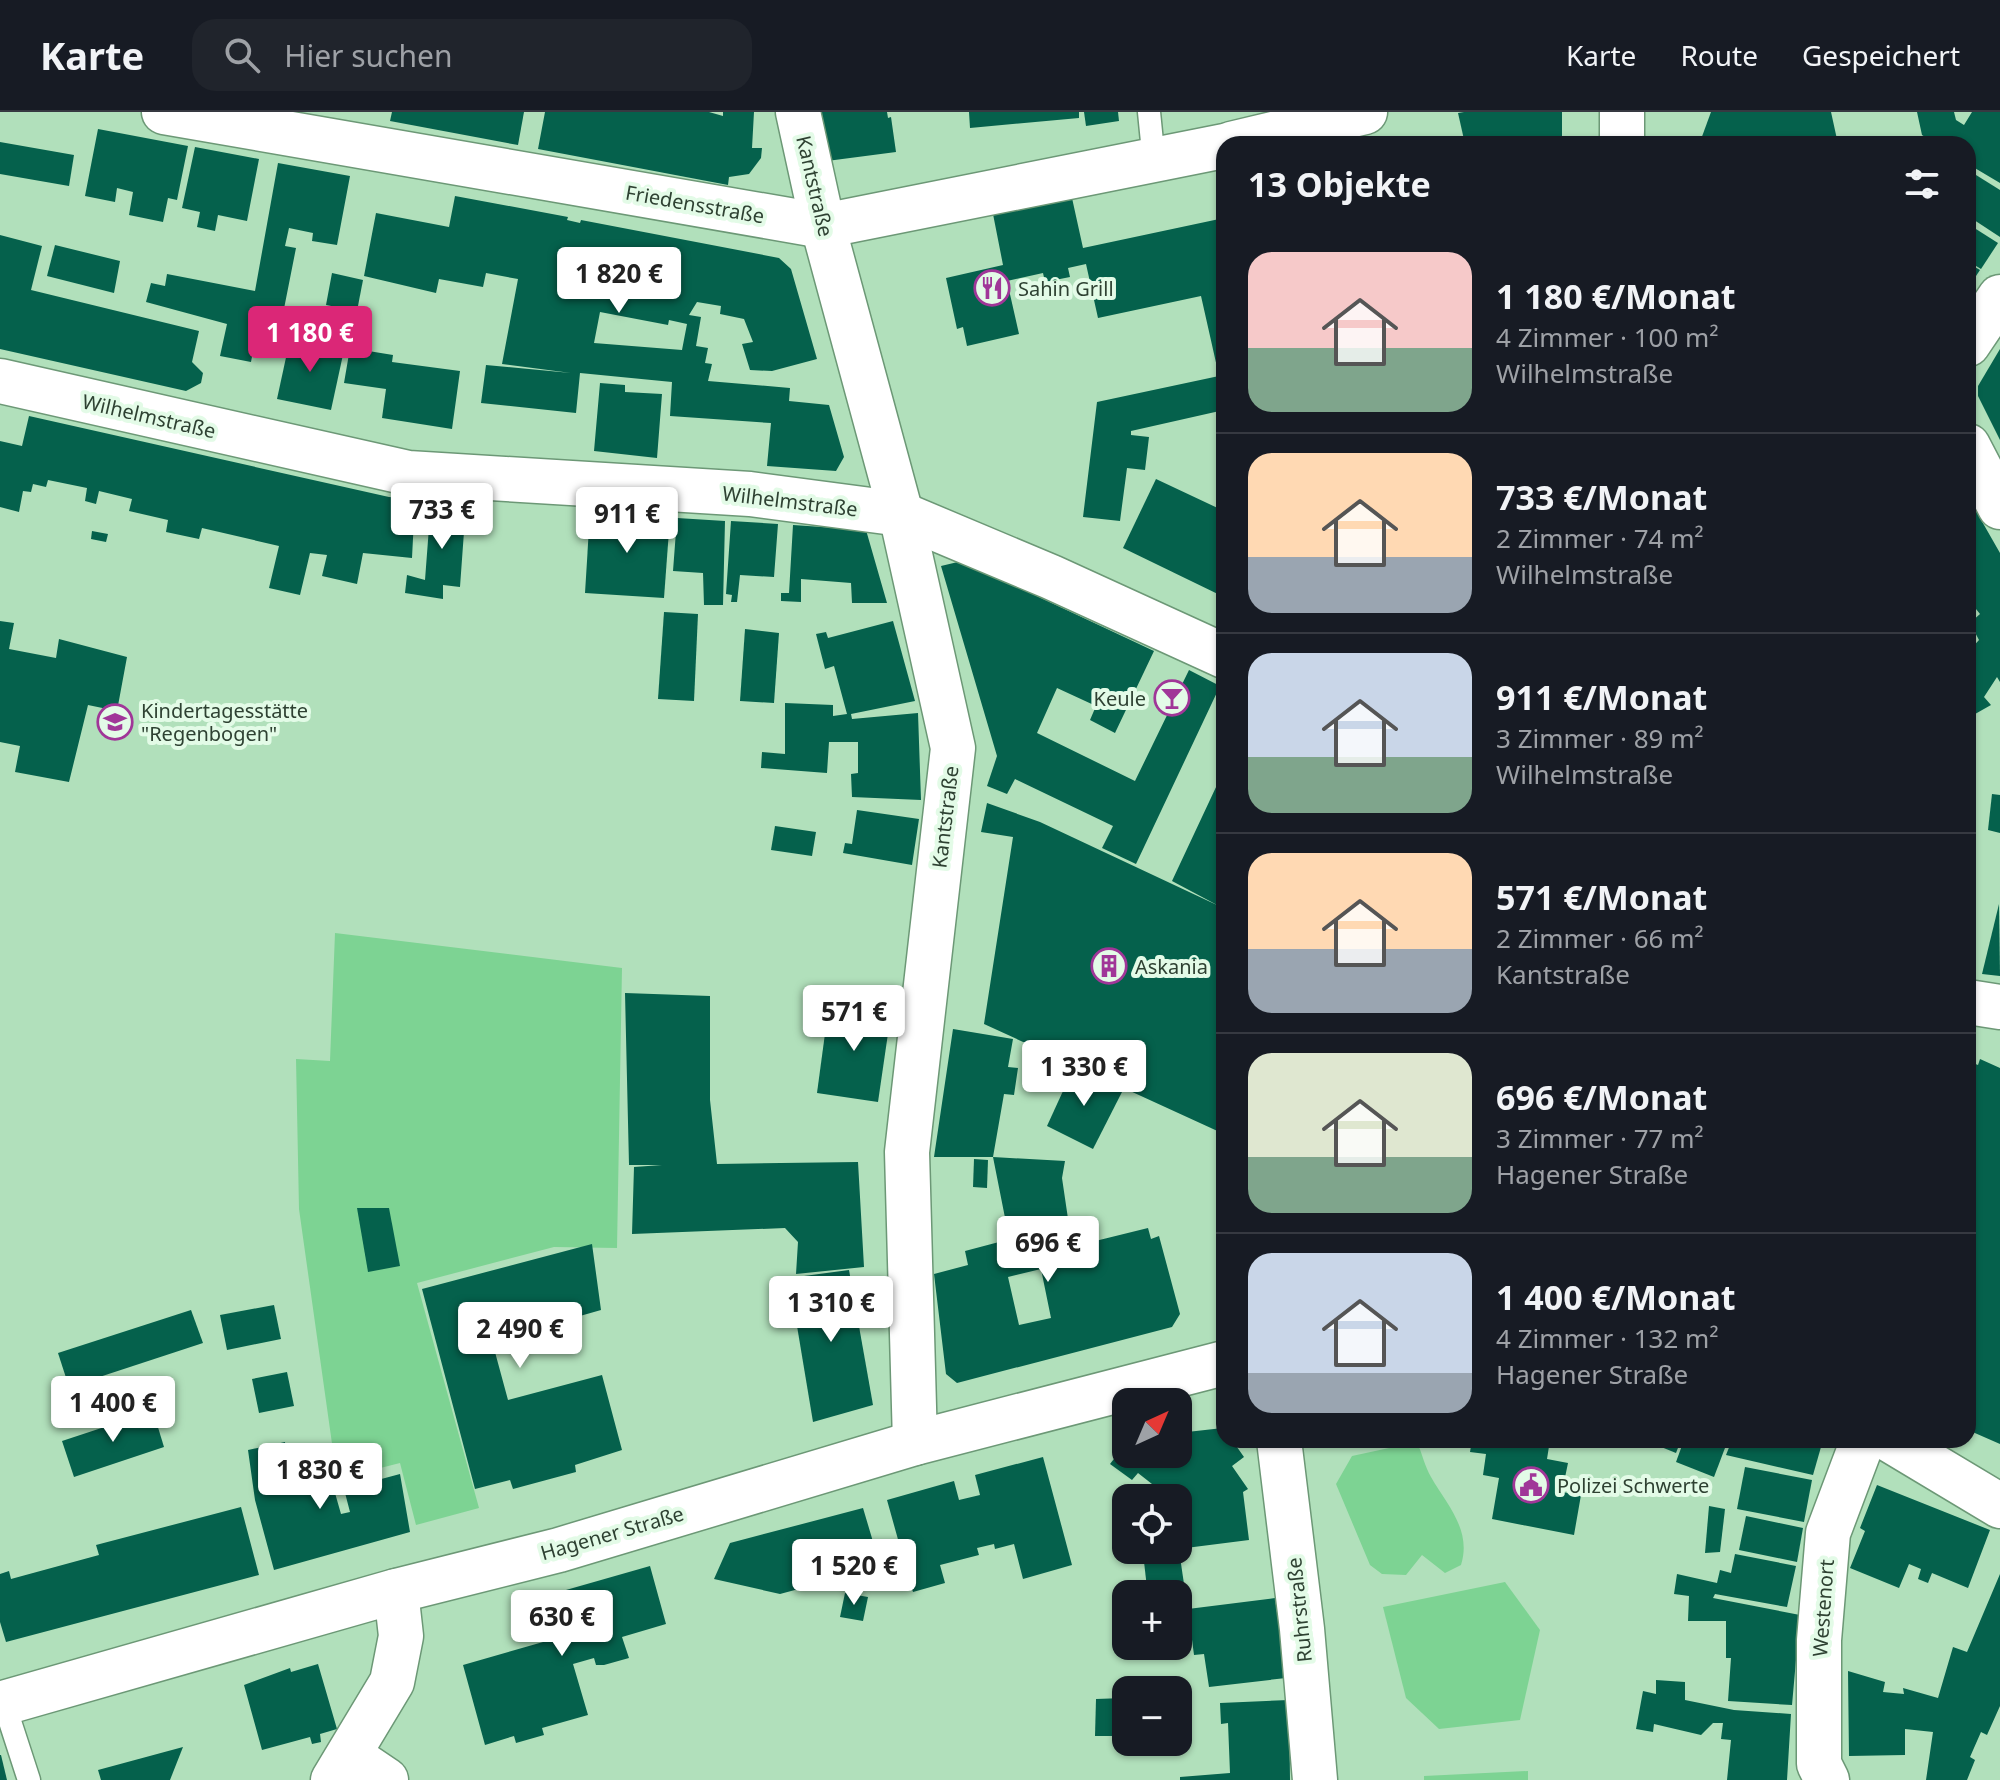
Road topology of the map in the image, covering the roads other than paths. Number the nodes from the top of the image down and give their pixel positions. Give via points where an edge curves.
1 (164, 112) edge
2 (798, 112) edge
3 (1149, 112) edge
4 (1365, 112) edge
5 (1622, 112) edge
6 (1264, 136) edge
7 (1622, 136) edge
8 (1216, 148) edge
9 (1154, 162) junction
10 (823, 226) junction
11 (2000, 297) edge
12 (1976, 332) edge
13 (0, 381) edge
14 (1976, 461) edge
15 (2000, 507) edge
16 (901, 514) junction
17 (1216, 652) edge
18 (1976, 1003) edge
19 (2000, 1007) edge
20 (1216, 1365) edge
21 (915, 1443) junction
22 (1280, 1448) edge
23 (1860, 1448) edge
24 (1903, 1448) edge
25 (2000, 1506) edge
26 (396, 1591) junction
27 (2, 1703) edge
28 (341, 1768) edge
29 (29, 1780) edge
30 (386, 1780) edge
31 (1315, 1780) edge
32 (1827, 1780) edge

1 - 10 street, Friedensstraße
2 - 10 street, Kantstraße
3 - 9 lane
4 - 6 street
5 - 7 street
8 - 9 street, Friedensstraße
9 - 10 street, Friedensstraße
10 - 16 street, Kantstraße
11 - 12 street
13 - 16 street, Wilhelmstraße via 408,473 750,494
14 - 15 street
16 - 17 street, Wilhelmstraße
16 - 21 street, Kantstraße via 953,748 907,1152
18 - 19 street
20 - 21 street, Hagener Straße
21 - 26 street, Hagener Straße via 559,1550
22 - 31 street, Ruhrstraße
23 - 32 street, Westenort via 1828,1533 1819,1640 1819,1764
24 - 25 street
26 - 27 street, Hagener Straße
26 - 28 street via 401,1636 392,1682
27 - 29 lane
28 - 30 street

